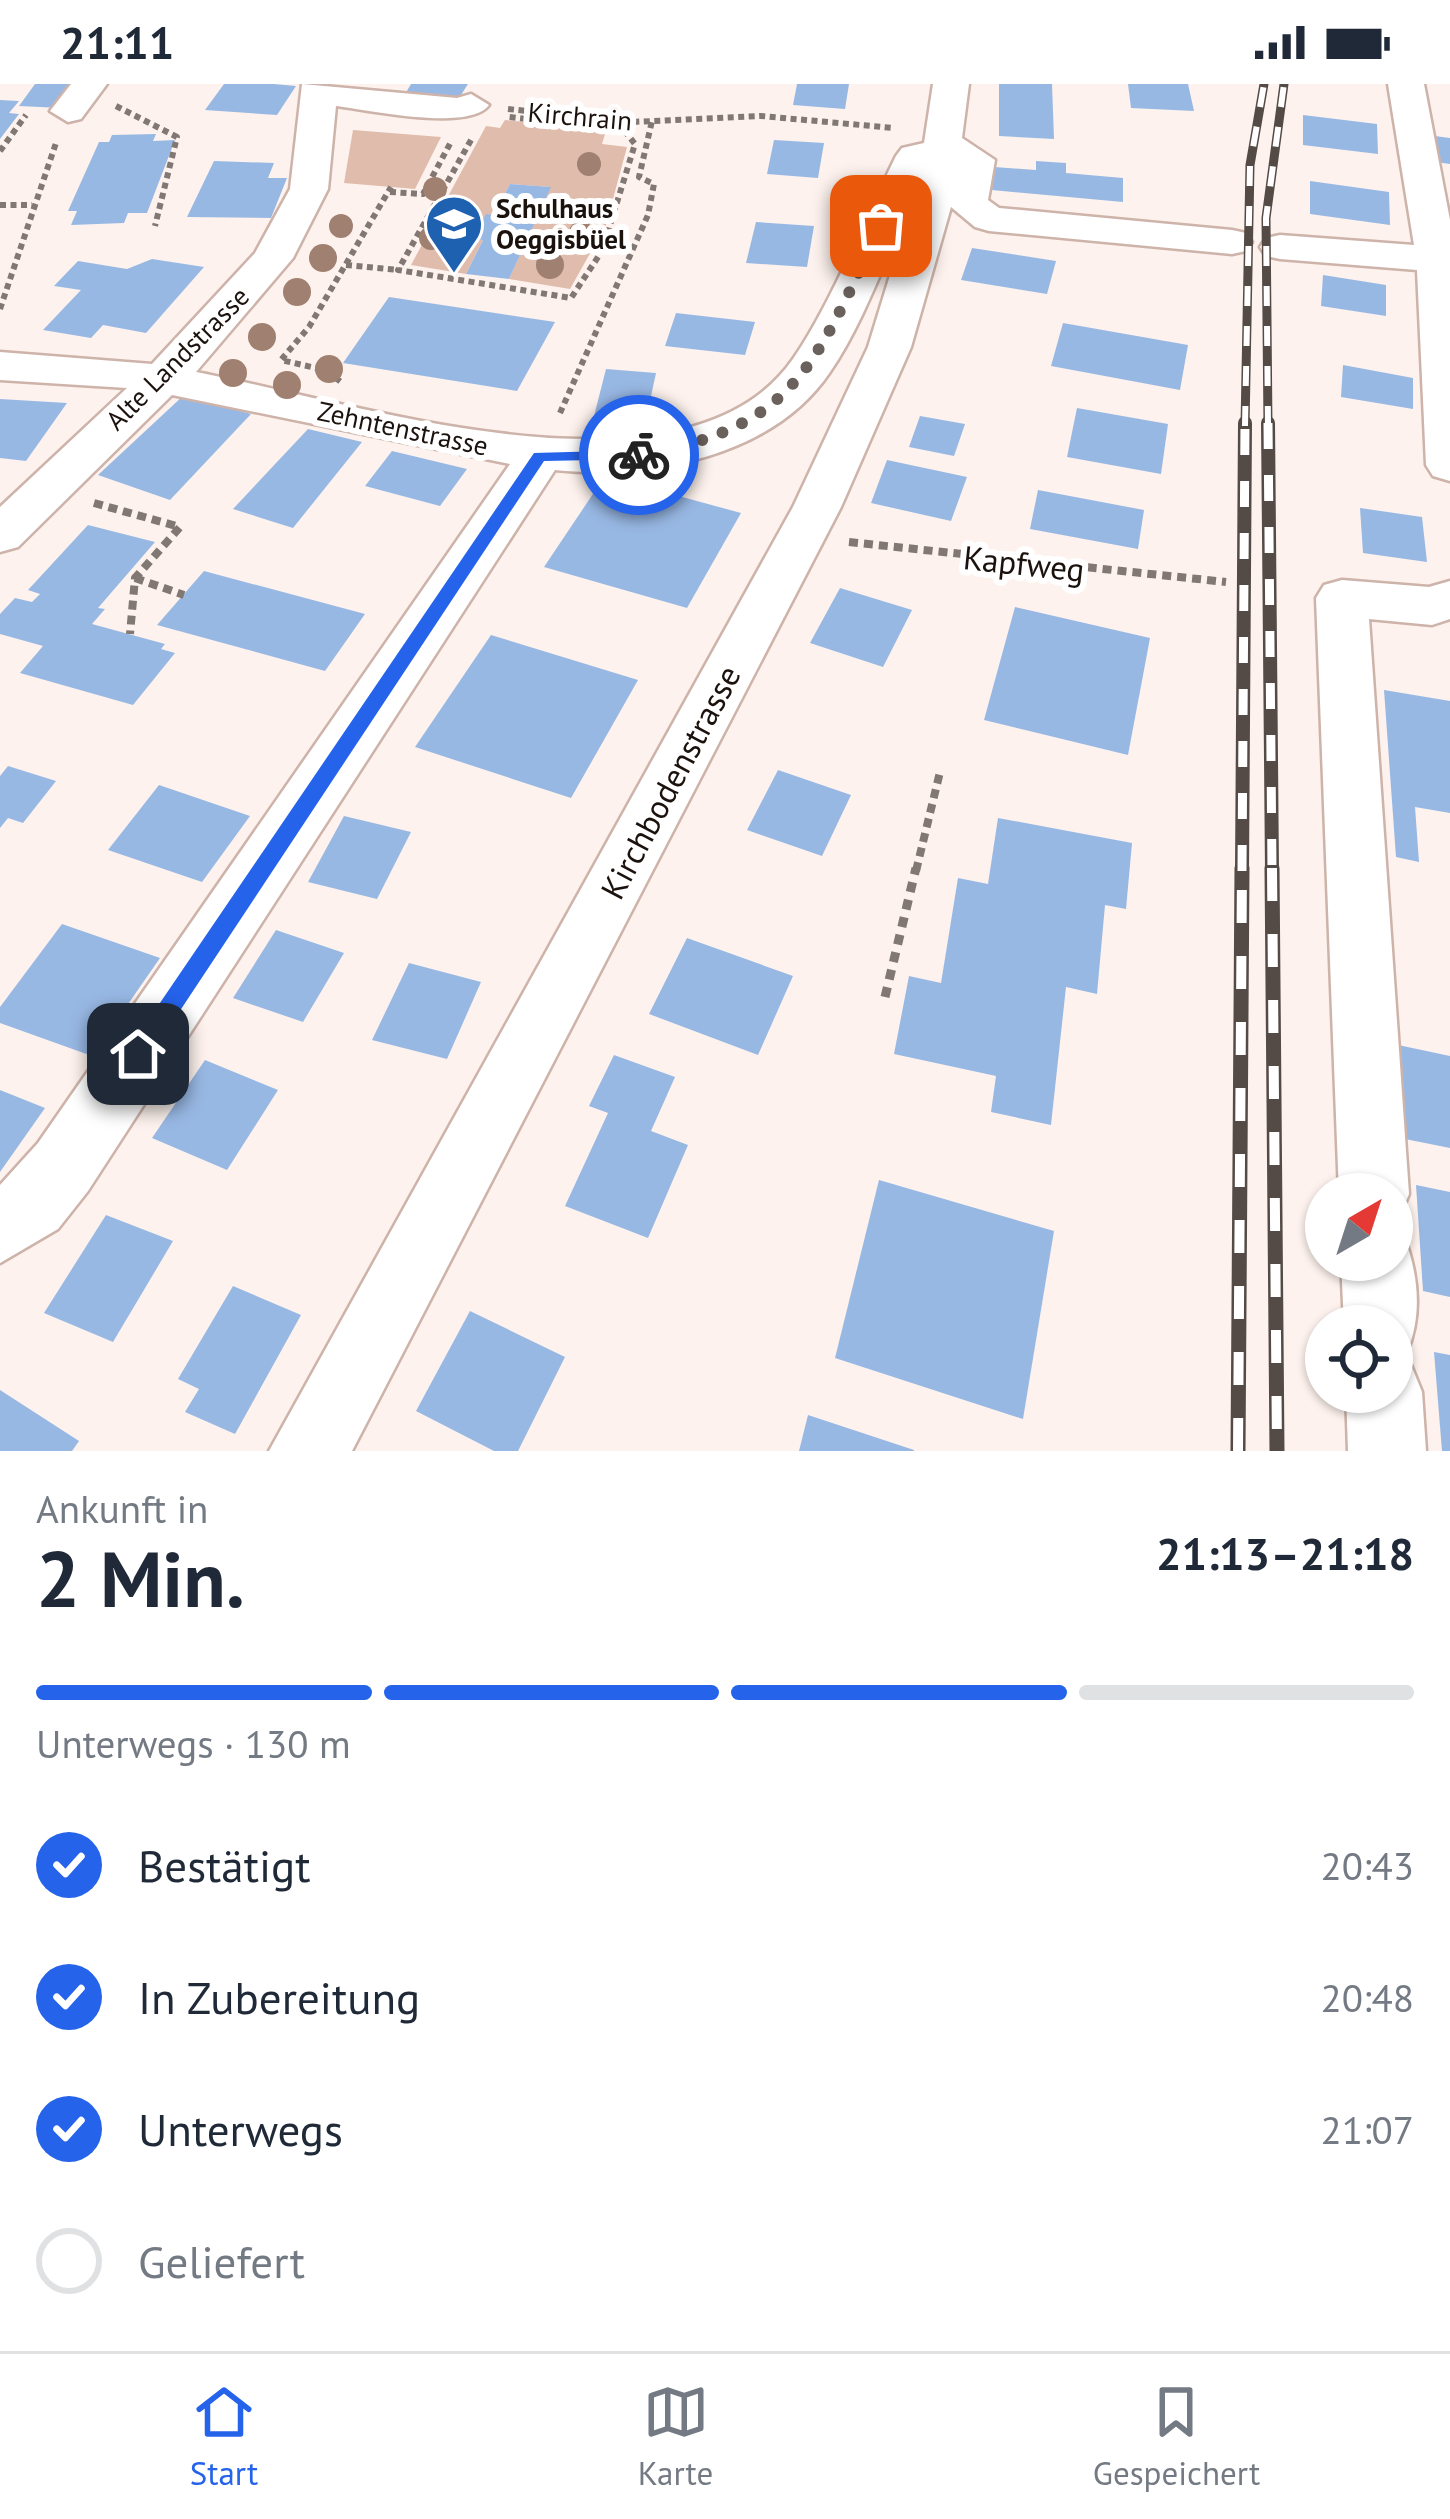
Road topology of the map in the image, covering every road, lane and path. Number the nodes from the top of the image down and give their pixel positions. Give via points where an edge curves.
1 (952, 84) edge
2 (1406, 84) edge
3 (320, 89) edge
4 (87, 100) edge
5 (474, 110) junction
6 (652, 122) junction
7 (929, 139) junction
8 (447, 149) junction
9 (177, 151) junction
10 (464, 151) junction
11 (192, 152) dead end
12 (0, 205) edge
13 (32, 205) junction
14 (154, 226) dead end
15 (1232, 242) dead end
16 (1280, 247) dead end
17 (1443, 260) edge
18 (345, 265) junction
19 (398, 270) junction
20 (0, 309) edge
21 (0, 366) edge
22 (342, 374) dead end
23 (159, 379) junction
24 (539, 456) junction
25 (1450, 465) edge
26 (91, 502) dead end
27 (0, 535) edge
28 (837, 540) dead end
29 (135, 578) junction
30 (1226, 582) dead end
31 (184, 595) dead end
32 (1447, 602) edge
33 (130, 634) dead end
34 (940, 772) dead end
35 (885, 997) dead end
36 (1373, 1173) edge
37 (0, 1228) edge
38 (1385, 1413) edge
39 (308, 1451) edge
40 (1387, 1451) edge

1 - 7 street, Kirchbodenstrasse
2 - 17 street
3 - 5 street
3 - 23 street, Alte Landstrasse via 309,189 295,224 245,292
4 - 9 path via 177,137
4 - 13 path
5 - 6 path, Kirchrain
5 - 8 path
5 - 10 path
5 - 19 path via 624,130 635,144 602,251 571,298
6 - 7 path, Kirchrain via 761,116
6 - 24 path via 639,177 655,184 648,215
7 - 15 street via 976,160 968,204 989,219
7 - 24 street, Zehntenstrasse via 811,368 760,416 709,439 625,457
7 - 39 street, Kirchbodenstrasse via 928,237 885,370
8 - 10 path
8 - 18 path via 423,194 390,189
9 - 11 path
9 - 14 path
10 - 19 path
12 - 13 path
13 - 20 path
16 - 17 street
17 - 25 street
18 - 19 path
18 - 22 path via 281,360
21 - 23 street, Zehntenstrasse
23 - 24 street, Zehntenstrasse
23 - 27 street, Alte Landstrasse
24 - 37 street via 63,1167
26 - 29 path via 180,526
28 - 30 path, Kapfweg
29 - 31 path
29 - 33 path
32 - 36 street via 1342,598
34 - 35 path
38 - 40 street

